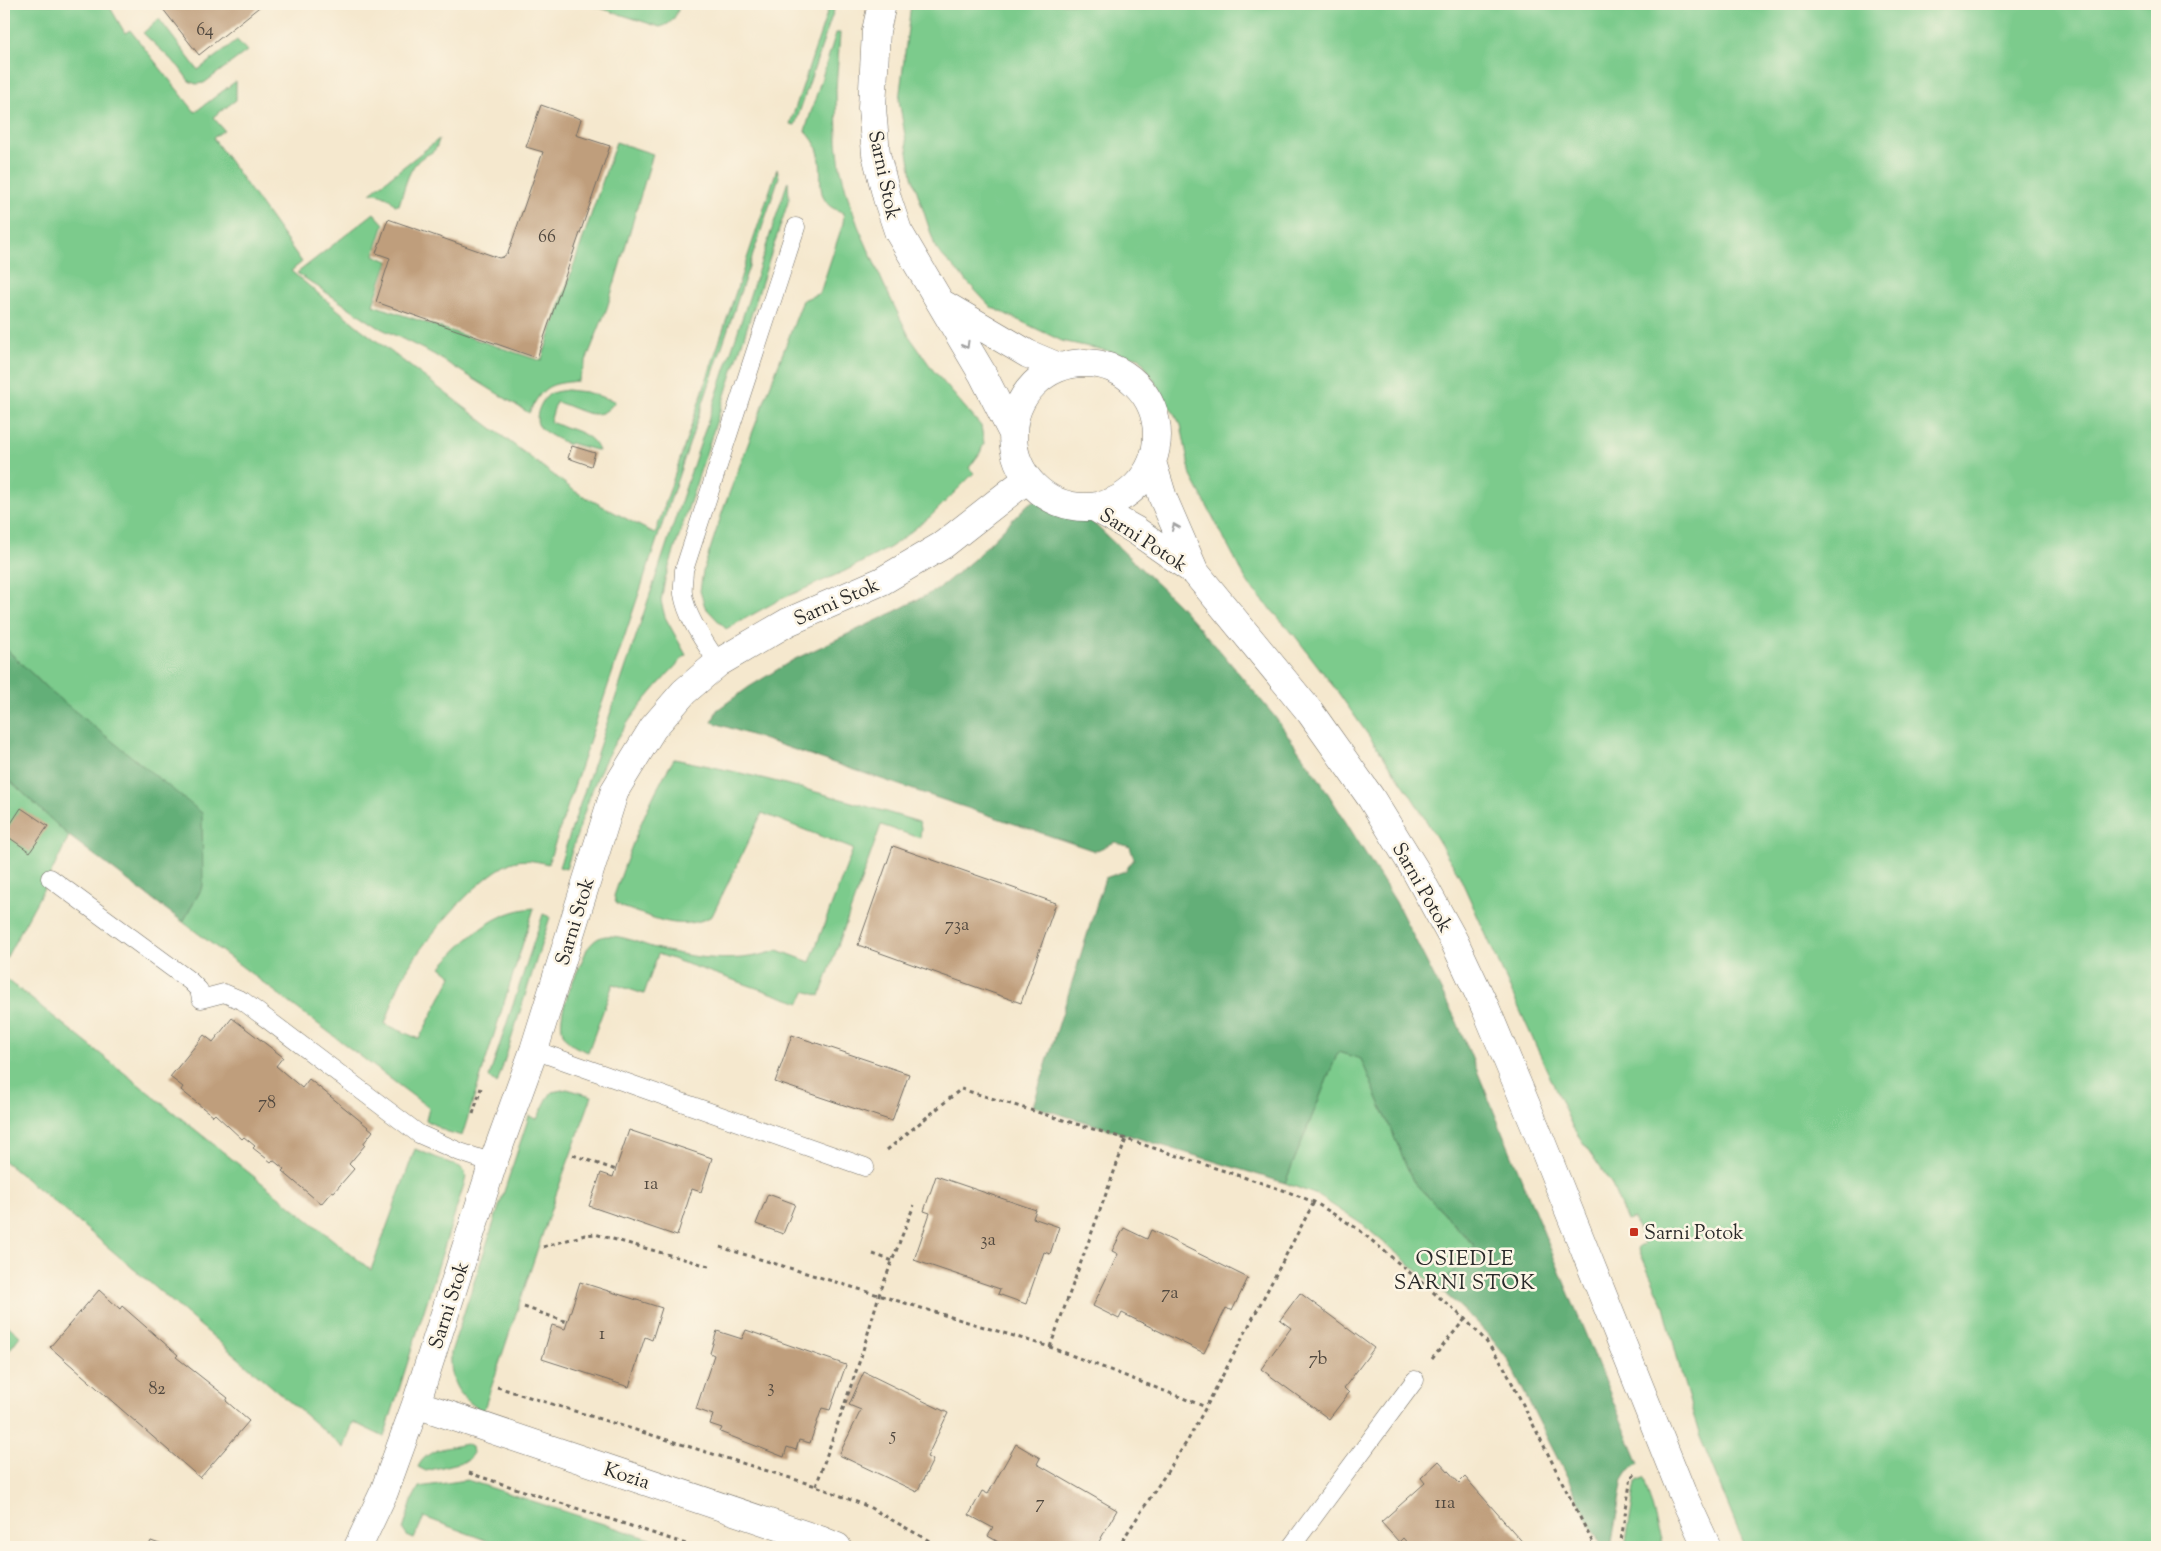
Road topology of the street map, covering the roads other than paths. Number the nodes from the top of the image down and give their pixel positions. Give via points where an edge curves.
1 (882, 4) edge
2 (796, 226) dead end
3 (942, 303) junction
4 (1059, 367) junction
5 (1013, 434) junction
6 (1152, 462) junction
7 (1027, 479) junction
8 (1094, 507) junction
9 (1195, 572) junction
10 (718, 663) junction
11 (50, 878) dead end
12 (534, 1050) junction
13 (493, 1163) junction
14 (866, 1167) road end
15 (1415, 1380) road end
16 (416, 1404) junction
17 (358, 1547) edge
18 (837, 1547) edge
19 (1291, 1547) edge
20 (1707, 1547) edge

1 - 3 street, Sarni Stok via 873,69 876,154 898,231
2 - 10 lane via 684,570 683,593 688,612
3 - 4 street, Sarni Stok via 1028,354
3 -> 5 street, Sarni Stok
4 - 5 street via 1031,387 1018,409
4 - 6 street via 1089,363 1104,365 1136,384 1150,402 1155,417 1156,447
5 - 7 street via 1016,458
6 - 8 street via 1135,488 1108,504
9 -> 6 street, Sarni Potok via 1163,498
7 - 8 street via 1056,502
7 - 10 street, Sarni Stok via 944,545 882,580 788,622
8 - 9 street, Sarni Potok via 1135,530
9 - 20 street, Sarni Potok via 1310,712 1371,798 1454,941 1518,1084 1671,1466
10 - 12 street, Sarni Stok via 684,692 653,728 615,790
11 - 13 lane via 190,981 199,990 201,999 224,993 243,1001 419,1134
12 - 13 street, Sarni Stok
12 - 14 lane
13 - 16 street, Sarni Stok
15 - 19 lane
16 - 17 street, Sarni Stok via 384,1492
16 - 18 street, Kozia

